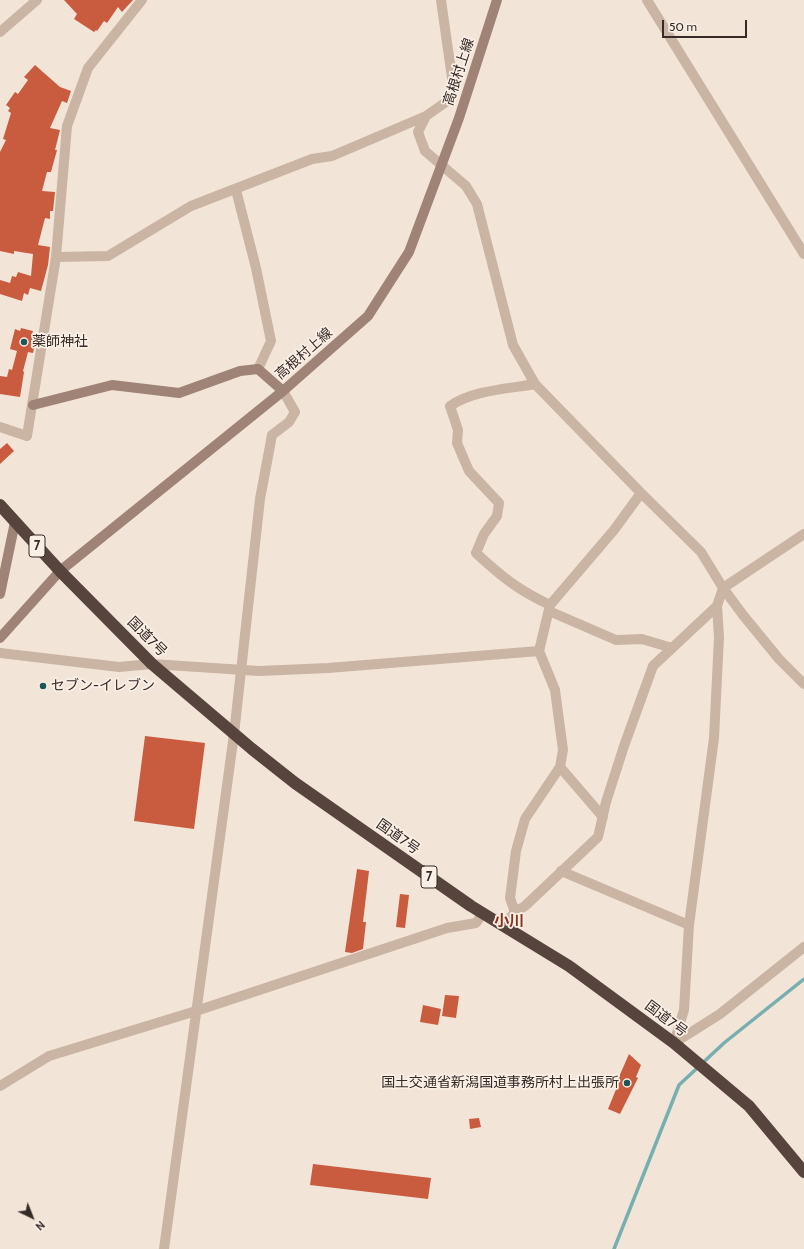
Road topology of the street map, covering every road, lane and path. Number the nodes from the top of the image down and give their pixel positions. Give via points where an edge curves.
1 (37, 0) edge
2 (142, 0) edge
3 (440, 0) edge
4 (497, 0) edge
5 (647, 0) edge
6 (0, 32) edge
7 (426, 116) junction
8 (442, 164) junction
9 (236, 190) junction
10 (804, 254) edge
11 (56, 257) junction
12 (258, 369) junction
13 (535, 384) junction
14 (283, 391) junction
15 (33, 405) junction
16 (0, 427) edge
17 (641, 493) junction
18 (0, 505) edge
19 (15, 522) junction
20 (804, 534) edge
21 (60, 571) junction
22 (723, 588) junction
23 (0, 594) edge
24 (717, 606) junction
25 (549, 608) junction
26 (0, 638) edge
27 (672, 648) junction
28 (539, 651) junction
29 (0, 653) edge
30 (152, 664) junction
31 (241, 671) junction
32 (804, 684) edge
33 (234, 734) junction
34 (560, 767) junction
35 (603, 817) junction
36 (561, 871) junction
37 (483, 912) junction
38 (515, 912) junction
39 (689, 925) junction
40 (503, 926) junction
41 (804, 947) edge
42 (196, 1011) junction
43 (674, 1043) junction
44 (0, 1086) edge
45 (804, 1172) edge
46 (164, 1249) edge

1 - 6 street
2 - 11 street via 88,68 72,107 67,126
3 - 7 street via 453,85 446,102
4 - 8 main road, 高根村上線
5 - 10 street
7 - 8 street via 418,132 425,151
7 - 9 street via 332,156 312,159
8 - 13 street via 466,186 477,204 513,346
8 - 14 main road, 高根村上線 via 409,252 368,316
9 - 11 street via 191,206 108,256
9 - 12 street via 271,341
11 - 15 street
12 - 14 main road
12 - 15 main road via 240,371 178,393 112,385
13 - 17 street
13 - 25 street via 467,398 450,406 458,430 457,443 469,471 499,503 497,516 484,534 476,553 497,573
14 - 21 main road, 高根村上線
14 - 31 street via 295,412 289,422 272,435 260,499
15 - 16 street via 27,436
17 - 22 street via 701,552
17 - 25 street via 614,530
18 - 19 highway, 7
19 - 21 highway, 7
19 - 23 main road
20 - 22 street
21 - 26 main road, 高根村上線
21 - 30 highway, 国道7号 / 7
22 - 24 street
22 - 32 street via 779,658
24 - 27 street
24 - 39 street via 719,637 714,738
25 - 27 street via 616,640 642,639
25 - 28 street
27 - 35 street via 653,666 624,746
28 - 31 street via 328,668
28 - 34 street via 555,690 563,750
29 - 30 street via 119,668
30 - 31 street
30 - 33 highway, 国道7号 / 7
31 - 33 street
33 - 37 highway, 国道7号 / 7 via 295,783
33 - 42 street
34 - 35 street
34 - 38 street via 525,819 516,851 510,898
35 - 36 street via 598,837
36 - 38 street via 525,906
36 - 39 street
37 - 40 highway, 国道7号 / 7
37 - 42 street via 476,923 447,928
38 - 40 street
39 - 43 street via 684,1010
40 - 43 highway, 国道7号 / 7 via 569,966
41 - 43 street via 720,1014
42 - 44 street via 49,1056
42 - 46 street
43 - 45 highway, 国道7号 / 7 via 749,1106

